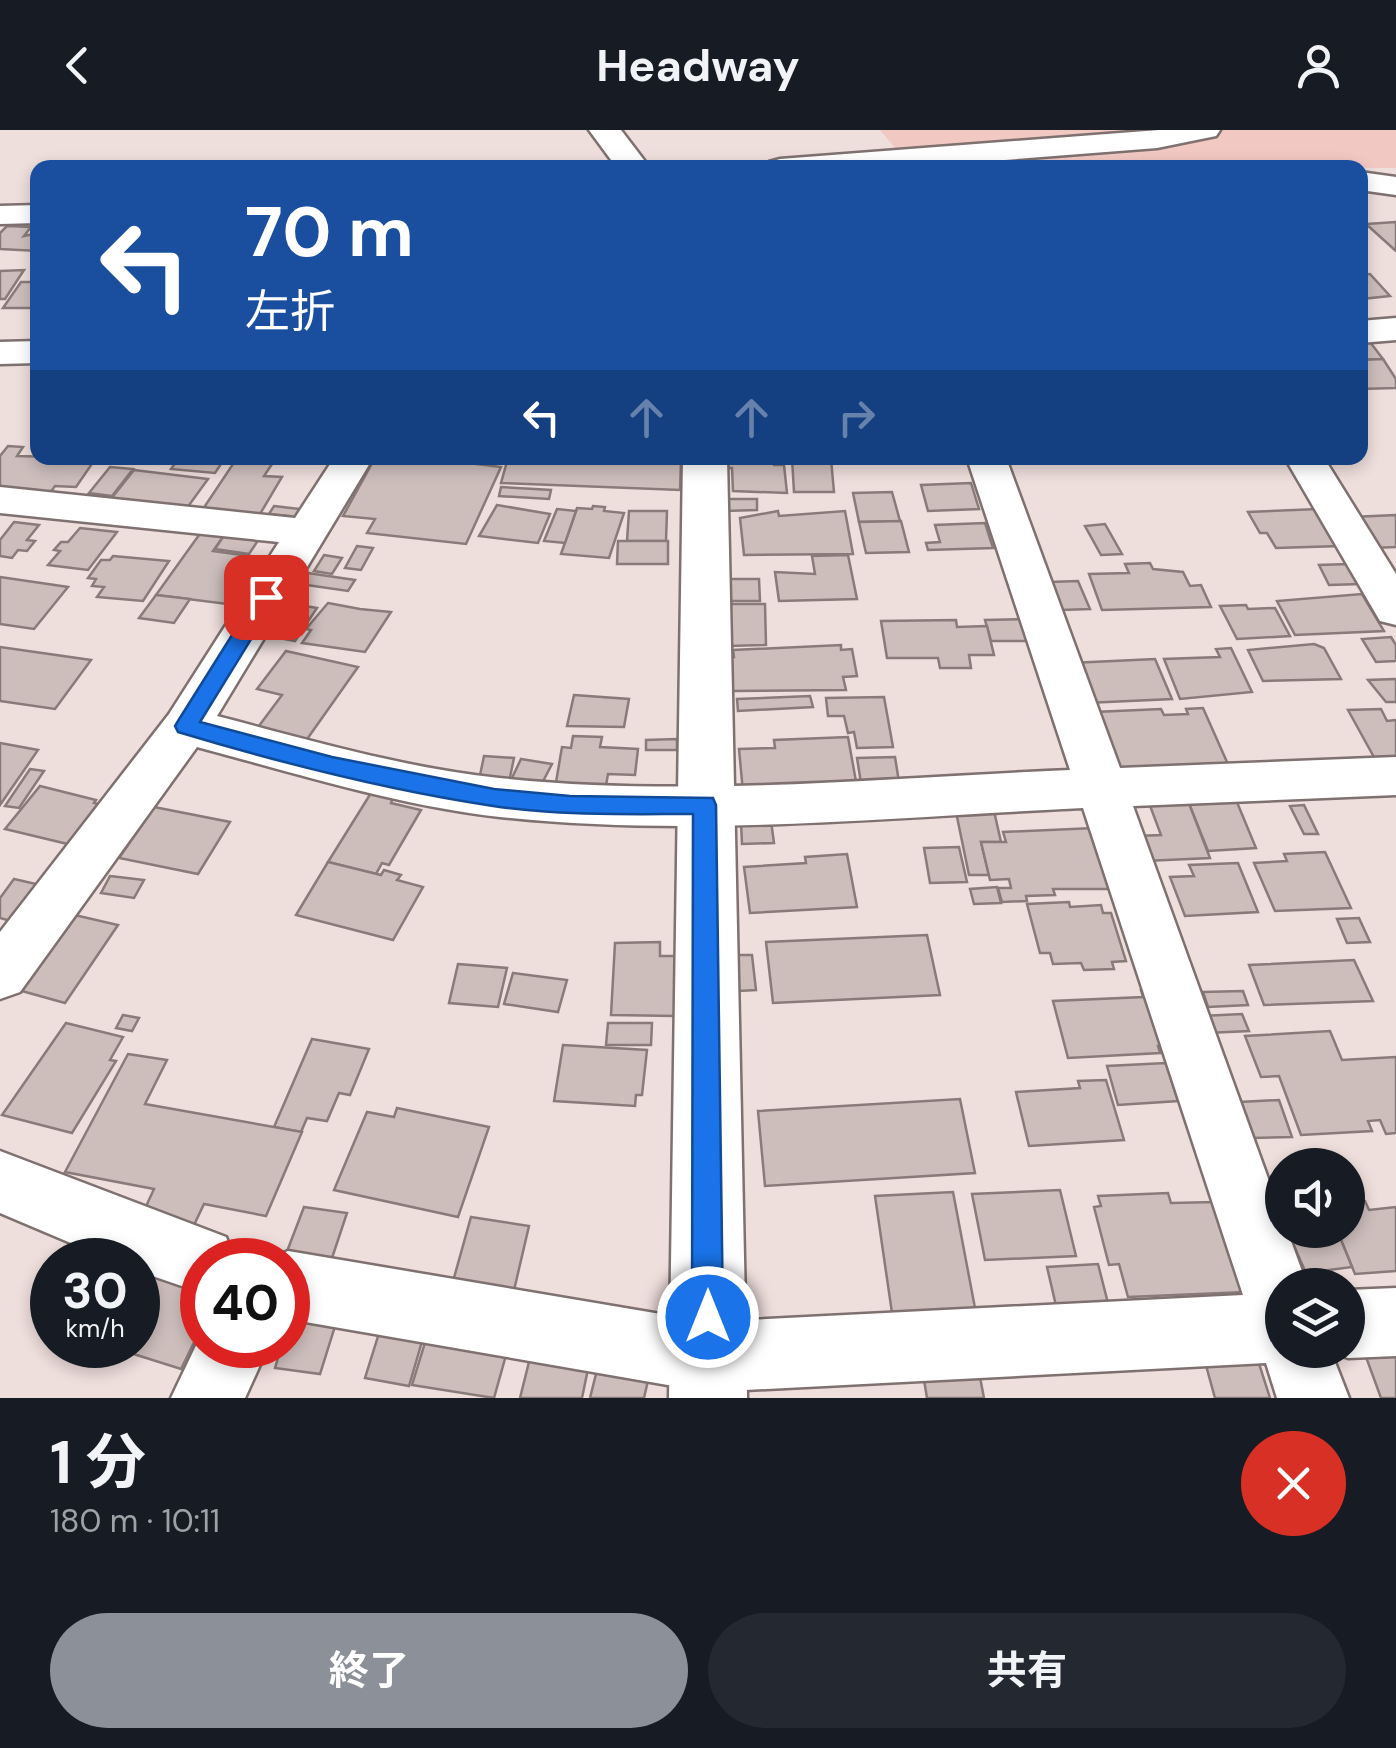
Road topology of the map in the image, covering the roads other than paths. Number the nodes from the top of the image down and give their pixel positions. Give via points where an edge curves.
1 (605, 130) edge
2 (1206, 130) edge
3 (628, 160) edge
4 (884, 160) edge
5 (1396, 178) edge
6 (1368, 180) edge
7 (1368, 181) edge
8 (1396, 186) edge
9 (30, 214) edge
10 (1, 216) edge
11 (1396, 329) edge
12 (1368, 331) edge
13 (30, 352) edge
14 (0, 354) edge
15 (349, 465) edge
16 (704, 465) edge
17 (990, 465) edge
18 (1308, 465) edge
19 (0, 500) edge
20 (306, 532) junction
21 (1396, 610) edge
22 (186, 726) junction
23 (1396, 776) edge
24 (1102, 788) junction
25 (705, 805) junction
26 (0, 975) edge
27 (0, 1182) edge
28 (180, 1253) edge
29 (1268, 1268) edge
30 (310, 1290) edge
31 (1396, 1322) edge
32 (1365, 1323) edge
33 (1265, 1329) edge
34 (222, 1368) edge
35 (1302, 1368) edge
36 (708, 1377) edge
37 (207, 1398) edge
38 (1313, 1398) edge

1 - 3 street
2 - 4 street
5 - 6 street
7 - 8 street
9 - 10 street
11 - 12 street
13 - 14 street
15 - 20 street
16 - 25 street
17 - 24 street
18 - 21 street
19 - 20 street
20 - 22 street
22 - 25 street via 332,766 494,798
22 - 26 street
23 - 24 street
24 - 25 street
24 - 29 street
25 - 36 street
27 - 28 street
30 - 36 street
31 - 32 street
33 - 36 street
34 - 37 street
35 - 38 street

